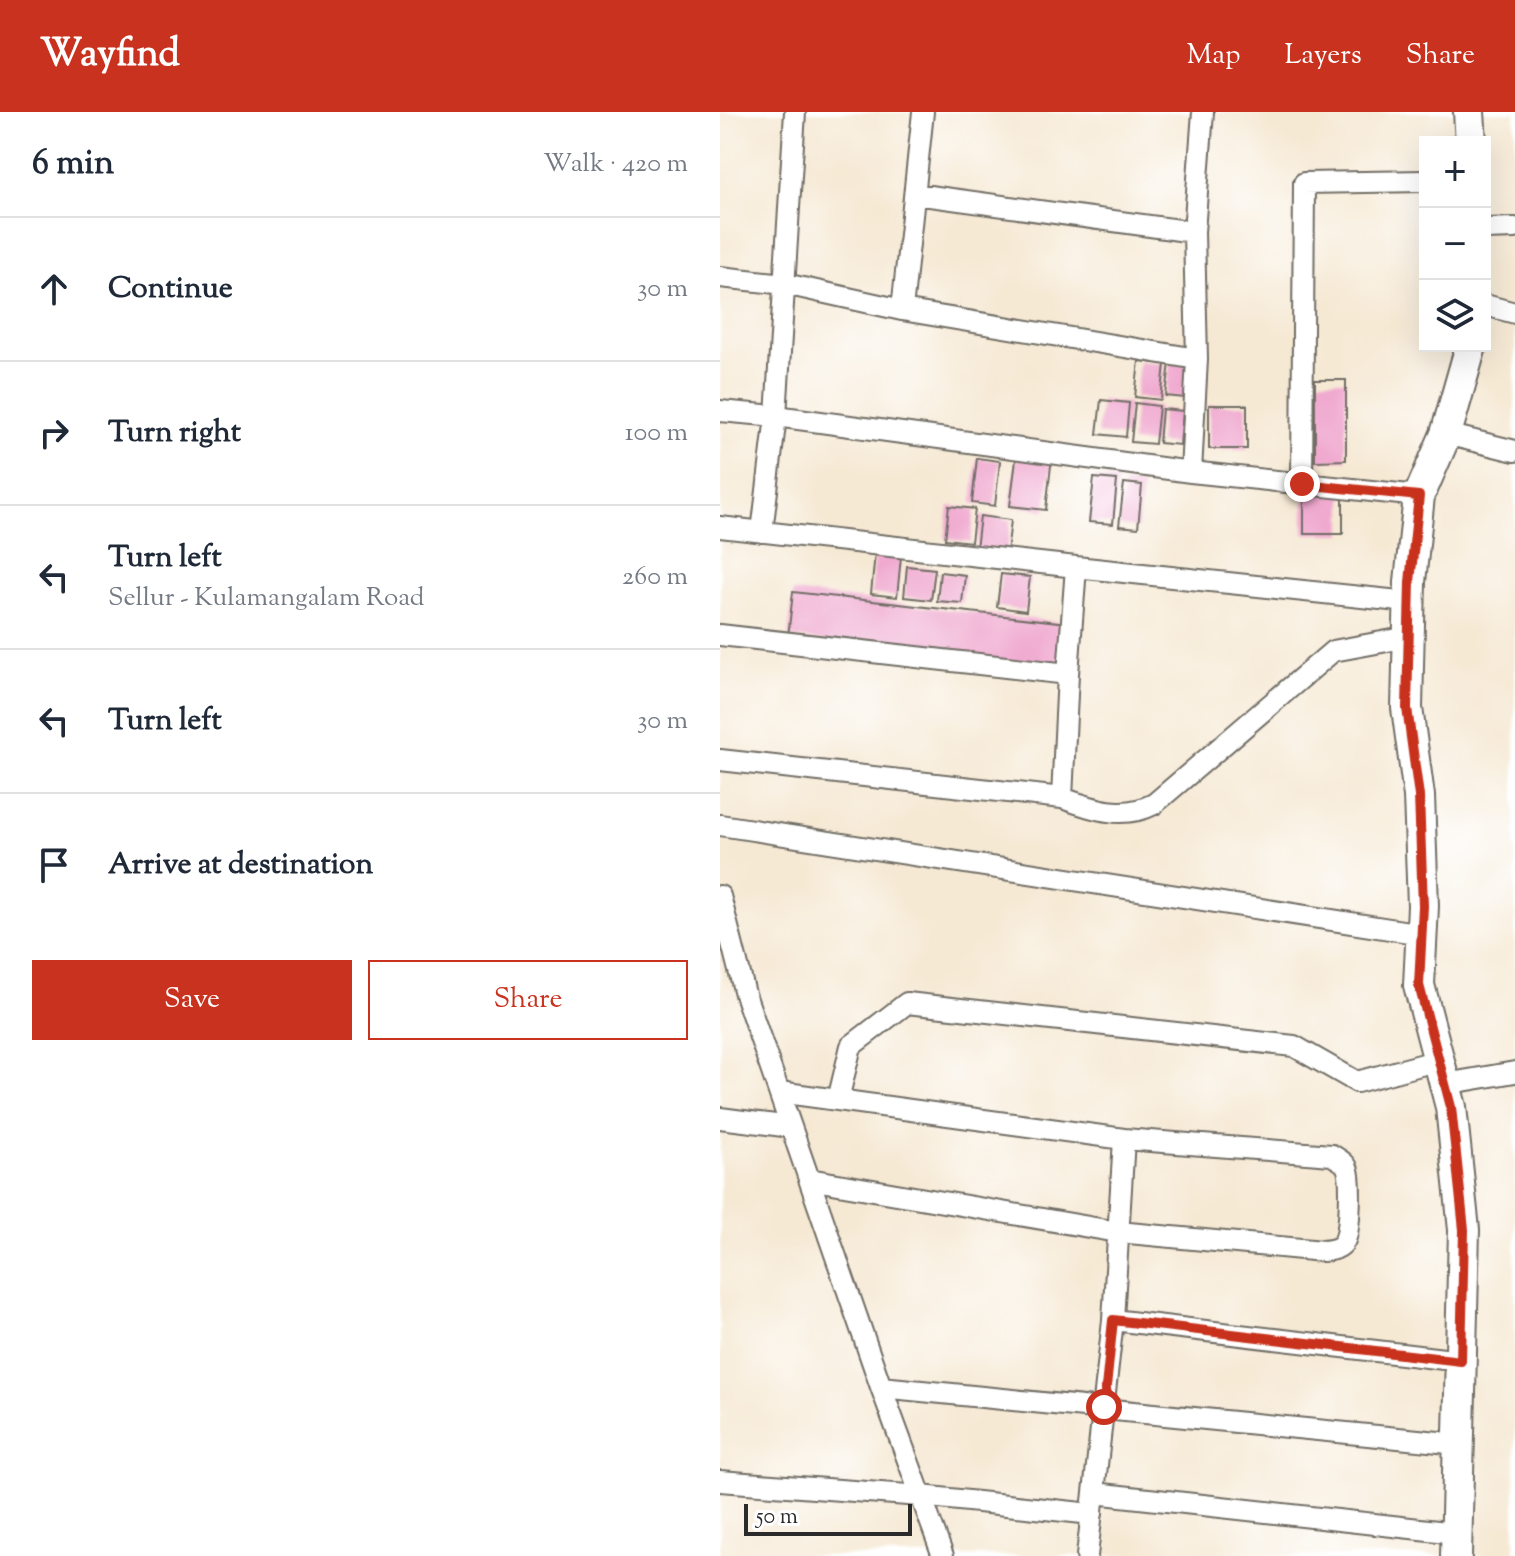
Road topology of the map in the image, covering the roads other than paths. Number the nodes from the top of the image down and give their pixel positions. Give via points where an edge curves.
1 (795, 112) edge
2 (923, 112) edge
3 (1203, 112) edge
4 (1469, 112) edge
5 (1471, 136) edge
6 (1419, 181) edge
7 (915, 194) junction
8 (1515, 228) edge
9 (1491, 229) edge
10 (1194, 232) junction
11 (720, 277) edge
12 (785, 284) junction
13 (1491, 307) edge
14 (902, 310) junction
15 (1515, 313) edge
16 (1469, 352) edge
17 (1197, 359) junction
18 (720, 411) edge
19 (776, 416) junction
20 (1446, 434) junction
21 (1515, 451) edge
22 (1191, 472) junction
23 (1302, 484) junction
24 (1419, 496) junction
25 (720, 527) edge
26 (762, 532) junction
27 (1076, 567) junction
28 (1409, 602) junction
29 (720, 635) edge
30 (1409, 637) junction
31 (1068, 674) junction
32 (720, 760) edge
33 (1062, 798) junction
34 (720, 825) edge
35 (720, 896) edge
36 (1422, 934) junction
37 (1442, 1072) junction
38 (1515, 1072) edge
39 (779, 1092) junction
40 (838, 1100) junction
41 (720, 1118) edge
42 (791, 1127) junction
43 (1124, 1139) junction
44 (809, 1179) junction
45 (1118, 1232) junction
46 (1113, 1320) junction
47 (1461, 1361) junction
48 (881, 1387) junction
49 (1104, 1407) junction
50 (1459, 1444) junction
51 (720, 1481) edge
52 (921, 1496) junction
53 (1093, 1503) junction
54 (1456, 1545) edge
55 (943, 1556) edge
56 (1087, 1556) edge

1 - 12 street
2 - 7 street
3 - 10 street
4 - 5 main road
6 - 23 street via 1304,183
7 - 10 street
7 - 14 street
8 - 9 street
10 - 17 street
11 - 12 street
12 - 14 street
12 - 19 street
13 - 15 street
14 - 17 street
16 - 20 main road
17 - 22 street
18 - 19 street
19 - 22 street
19 - 26 street
20 - 21 street
20 - 24 main road
22 - 23 street
23 - 24 street
24 - 28 main road
25 - 26 street
26 - 27 street
27 - 28 street
27 - 31 street
28 - 30 main road
29 - 31 street
30 - 33 street via 1333,651 1154,804 1119,813
30 - 36 main road via 1407,708 1419,796
31 - 33 street
32 - 33 street
34 - 36 street
35 - 39 street via 745,994
36 - 37 main road via 1419,985
37 - 38 street
37 - 40 street via 1357,1082 1294,1046 907,1003 851,1046
37 - 47 main road via 1451,1107 1464,1230
39 - 40 street
39 - 42 street
40 - 43 street
41 - 42 street
42 - 44 street
43 - 45 street
43 - 45 street via 1332,1155 1348,1168 1350,1181 1345,1241 1338,1249
44 - 45 street
44 - 48 street
45 - 46 street
46 - 47 street
46 - 49 street
47 - 50 main road
48 - 49 street
48 - 52 street
49 - 50 street
49 - 53 street
50 - 54 main road
51 - 52 street
52 - 53 street
52 - 55 street
53 - 54 street
53 - 56 street

